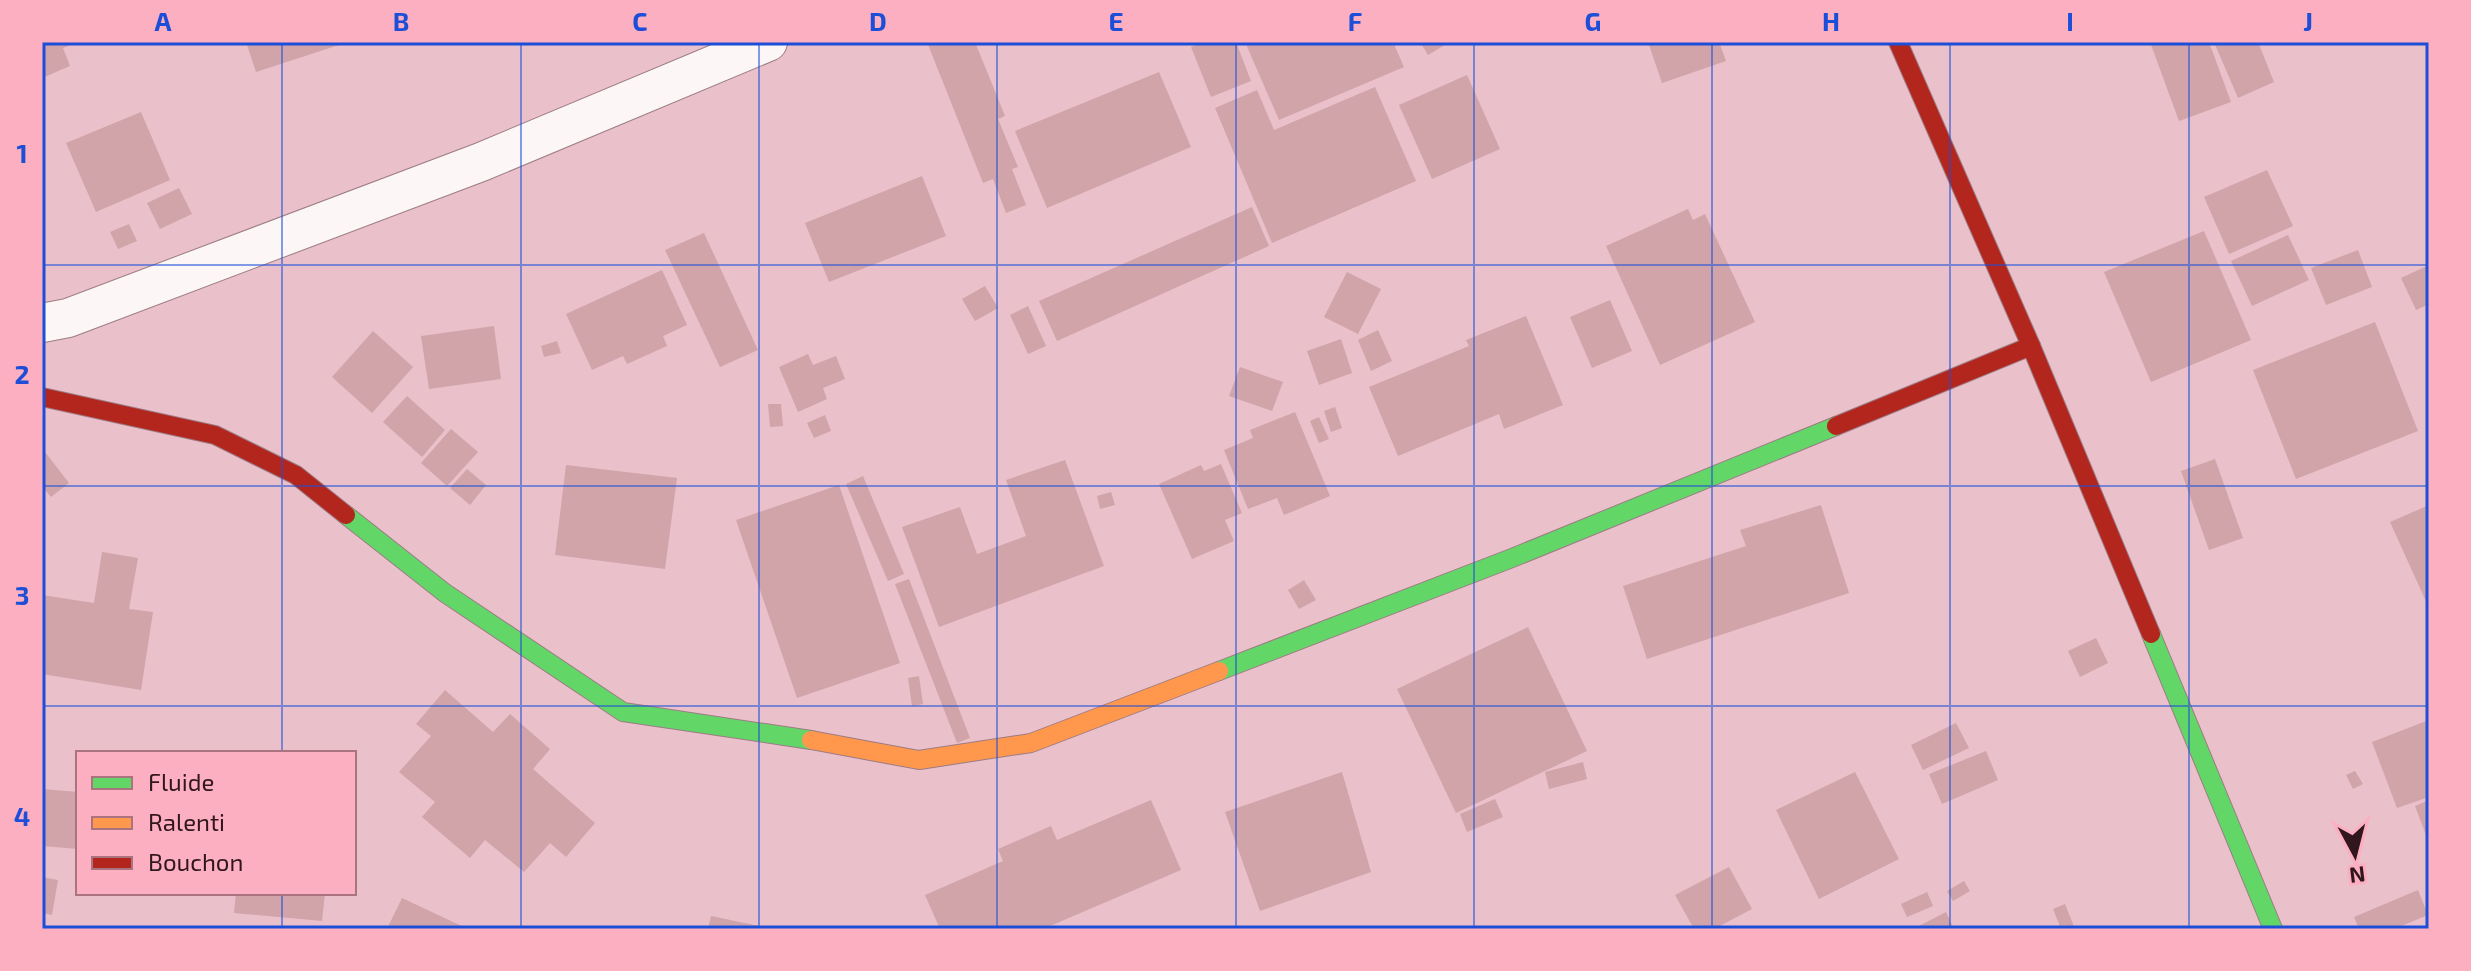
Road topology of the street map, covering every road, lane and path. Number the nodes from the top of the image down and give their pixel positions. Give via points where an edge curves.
1 (768, 42) edge
2 (1898, 42) edge
3 (42, 323) edge
4 (2031, 346) junction
5 (42, 397) edge
6 (2273, 929) edge

1 - 3 street via 481,162 68,318
2 - 4 street
4 - 5 street via 1512,558 1031,743 919,760 623,712 445,593 296,475 215,435
4 - 6 street

